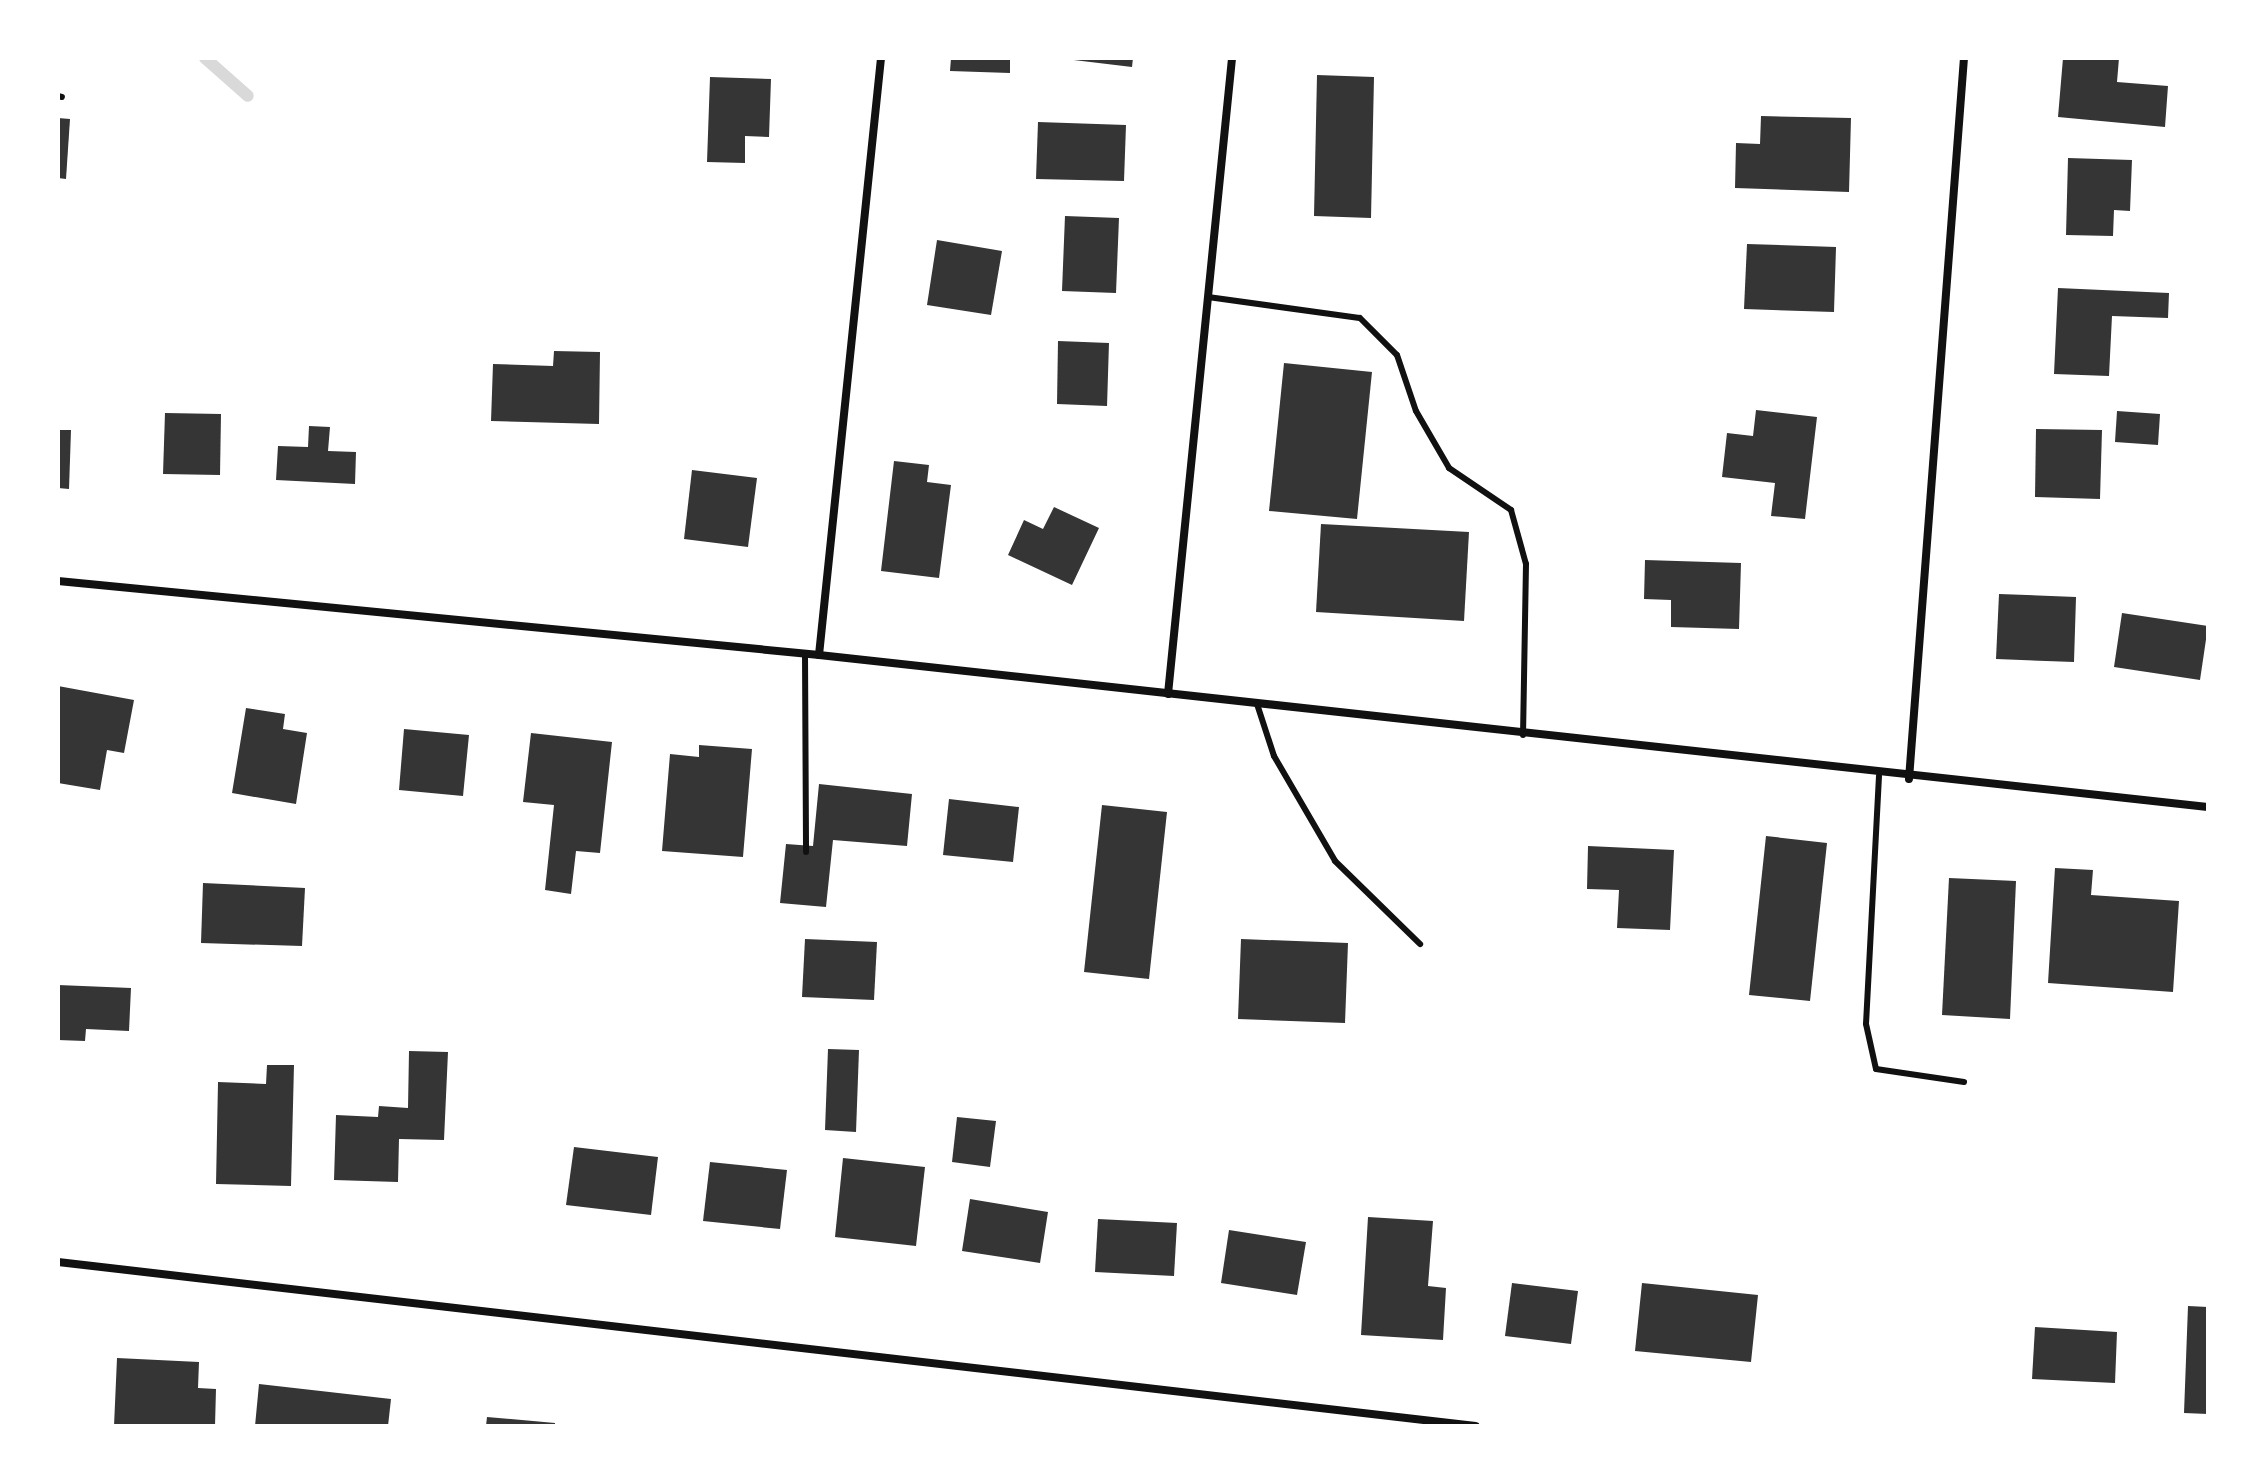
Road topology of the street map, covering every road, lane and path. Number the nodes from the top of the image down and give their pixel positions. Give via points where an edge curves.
1 (881, 58) edge
2 (1232, 58) edge
3 (1964, 58) edge
4 (1208, 297) junction
5 (58, 581) edge
6 (805, 654) junction
7 (819, 655) junction
8 (1168, 694) junction
9 (1257, 704) junction
10 (1523, 735) junction
11 (1879, 776) junction
12 (1909, 779) junction
13 (2208, 807) edge
14 (806, 852) dead end
15 (1420, 944) dead end
16 (1964, 1082) dead end
17 (58, 1262) edge
18 (1476, 1426) edge

1 - 7 street
2 - 4 street
3 - 12 street
4 - 8 street
4 - 10 lane via 1360,318 1397,355 1416,411 1449,468 1511,510 1526,564
5 - 6 street
6 - 7 street
6 - 14 lane
7 - 8 street
8 - 9 street
9 - 10 street
9 - 15 lane via 1274,756 1335,861
10 - 11 street
11 - 12 street
11 - 16 lane via 1866,1024 1876,1069
12 - 13 street
17 - 18 street

